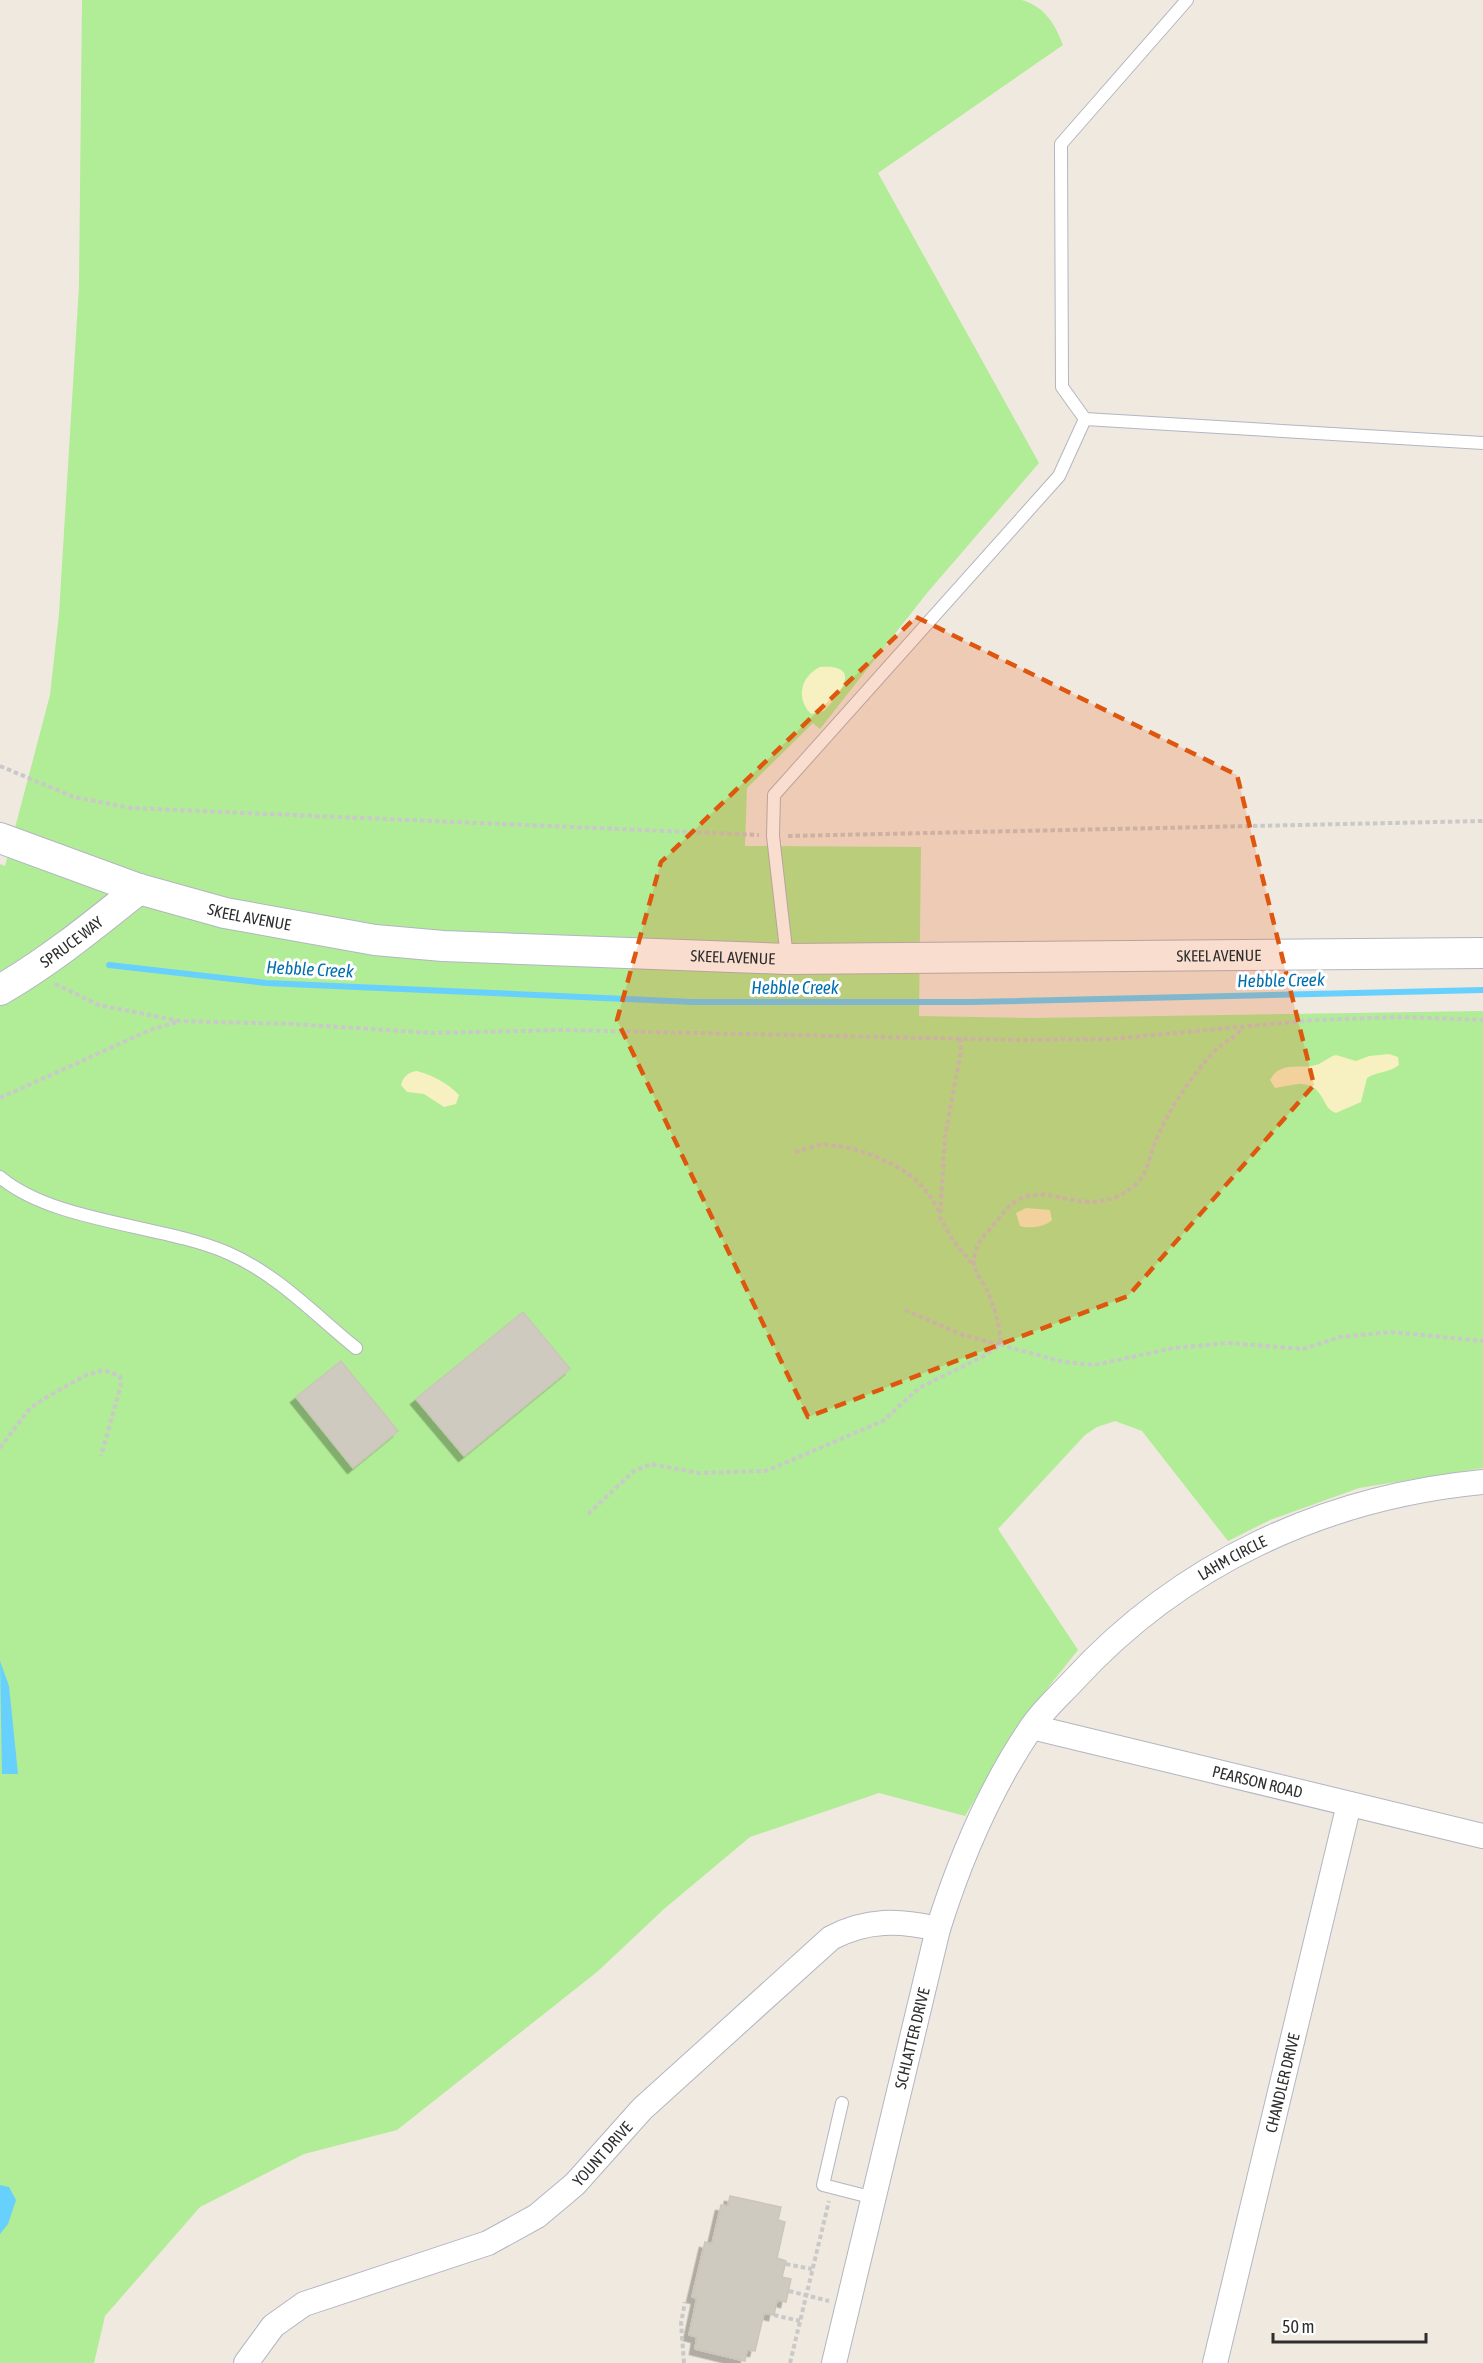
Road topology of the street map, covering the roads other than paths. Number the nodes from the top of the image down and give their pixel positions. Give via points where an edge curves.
1 (1187, 0) edge
2 (1085, 419) junction
3 (1483, 443) edge
4 (0, 838) edge
5 (139, 889) junction
6 (1483, 953) edge
7 (787, 959) junction
8 (0, 990) edge
9 (0, 1177) edge
10 (356, 1348) dead end
11 (1483, 1482) edge
12 (1032, 1727) junction
13 (1349, 1804) junction
14 (1483, 1836) edge
15 (938, 1929) junction
16 (842, 2103) dead end
17 (874, 2198) junction
18 (246, 2363) edge
19 (834, 2363) edge
20 (1215, 2363) edge

1 - 2 lane via 1061,144 1062,387
2 - 3 lane
2 - 7 lane via 1059,476 774,795 773,836
4 - 5 street, SKEEL AVENUE
5 - 7 street, SKEEL AVENUE via 225,913 375,940
5 - 8 street, SPRUCE WAY via 30,972
6 - 7 street, SKEEL AVENUE
9 - 10 lane via 11,1186 65,1209 228,1253 285,1286
11 - 12 street, LAHM CIRCLE via 1363,1502 1237,1552 1180,1587 1126,1629 1092,1660
12 - 13 street, PEARSON ROAD
12 - 15 street, SCHLATTER DRIVE via 974,1831
13 - 14 street, PEARSON ROAD
13 - 20 street, CHANDLER DRIVE
15 - 17 street, SCHLATTER DRIVE
15 - 18 street, YOUNT DRIVE via 907,1922 869,1923 831,1938 642,2109 575,2184 537,2216 488,2243 304,2304 273,2326
16 - 17 lane via 823,2185
17 - 19 street, SCHLATTER DRIVE

